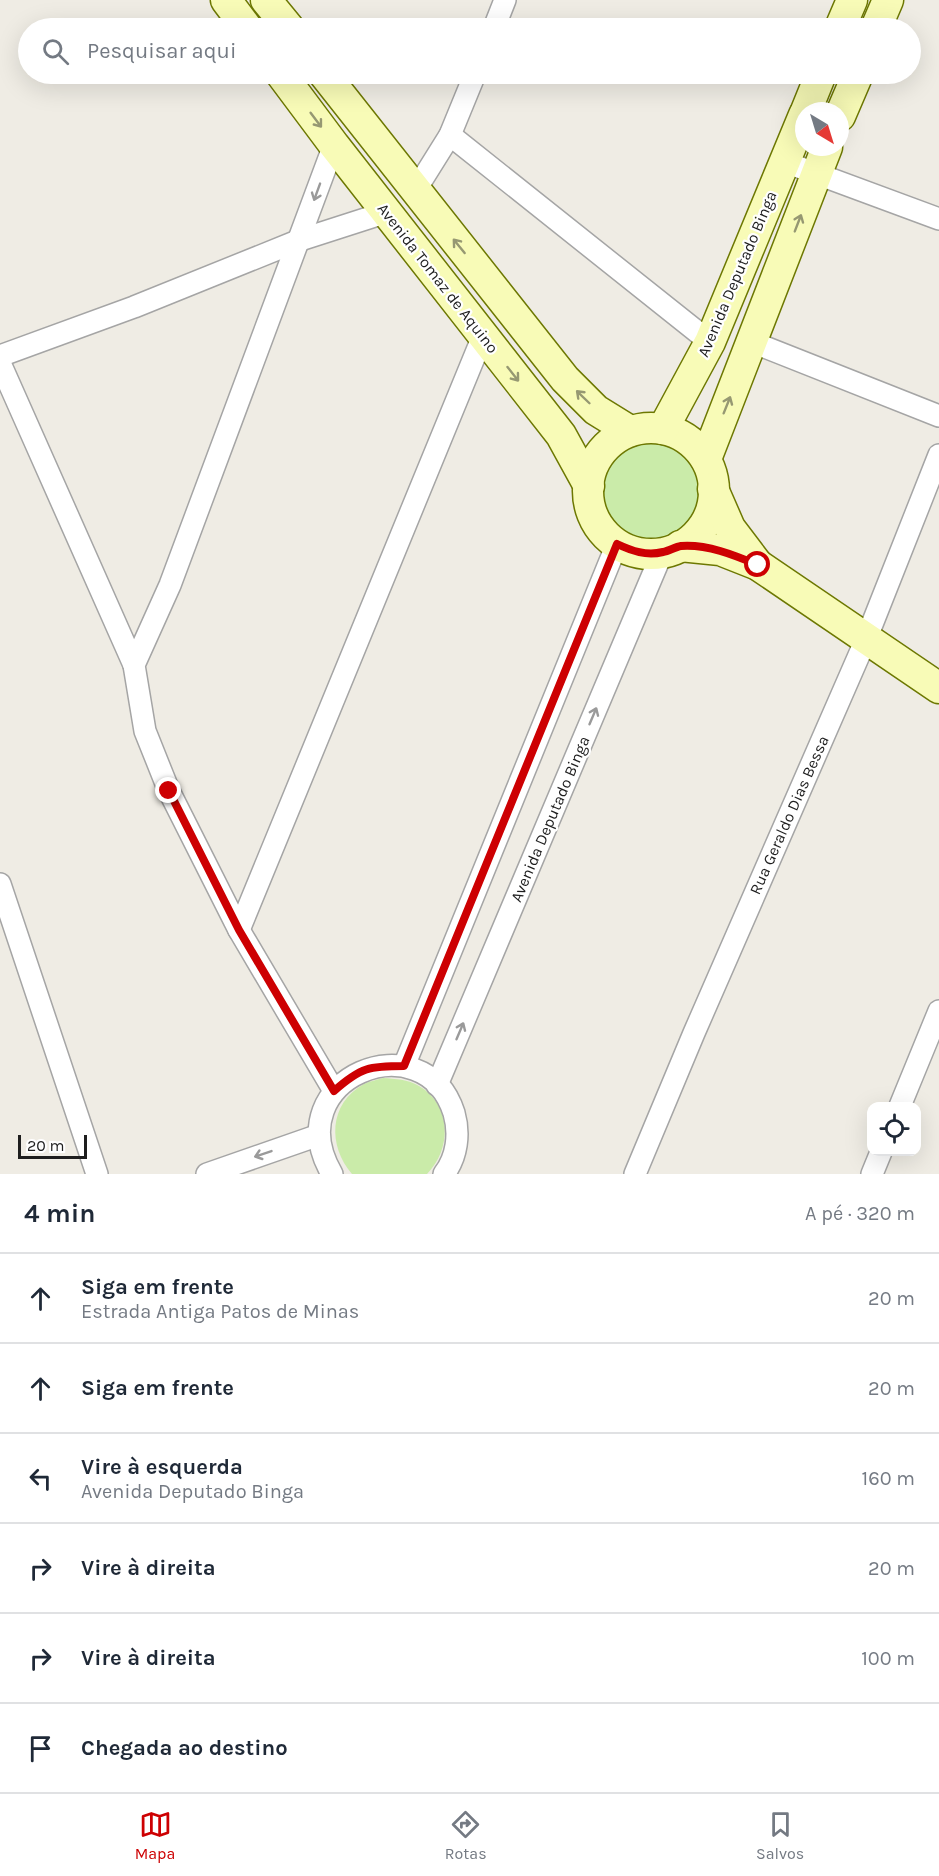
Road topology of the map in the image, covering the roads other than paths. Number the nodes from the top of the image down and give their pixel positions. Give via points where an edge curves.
1 (226, 0) edge
2 (266, 0) edge
3 (506, 0) edge
4 (852, 0) edge
5 (888, 0) edge
6 (240, 18) edge
7 (281, 18) edge
8 (498, 18) edge
9 (844, 18) edge
10 (880, 18) edge
11 (288, 84) edge
12 (332, 84) edge
13 (471, 84) edge
14 (817, 84) edge
15 (854, 84) edge
16 (810, 102) edge
17 (846, 102) edge
18 (450, 135) junction
19 (795, 137) edge
20 (334, 145) junction
21 (822, 160) edge
22 (785, 162) junction
23 (415, 191) junction
24 (387, 212) junction
25 (939, 219) edge
26 (300, 240) junction
27 (483, 336) junction
28 (710, 342) junction
29 (752, 342) junction
30 (0, 356) edge
31 (0, 363) edge
32 (939, 416) edge
33 (663, 429) junction
34 (630, 431) junction
35 (939, 455) edge
36 (705, 459) junction
37 (589, 486) junction
38 (713, 489) junction
39 (617, 544) junction
40 (671, 550) junction
41 (758, 565) junction
42 (867, 637) junction
43 (134, 666) junction
44 (939, 688) edge
45 (0, 884) edge
46 (239, 930) junction
47 (939, 1011) edge
48 (404, 1066) junction
49 (437, 1085) junction
50 (334, 1091) junction
51 (902, 1102) edge
52 (318, 1135) junction
53 (880, 1156) edge
54 (97, 1174) edge
55 (207, 1174) edge
56 (332, 1174) edge
57 (444, 1174) edge
58 (634, 1174) edge
59 (872, 1174) edge

1 - 6 street
2 - 7 street
3 - 8 street
4 - 9 street
5 - 10 street
11 -> 20 street, Avenida Tomaz de Aquino
12 - 23 street
13 - 18 street
14 - 16 street
15 - 17 street
18 - 23 street
18 - 28 street
19 - 22 street, Avenida Deputado Binga
20 - 24 street, Avenida Tomaz de Aquino
20 -> 26 street
21 - 22 street
21 - 25 street
29 -> 21 street
22 - 28 street, Avenida Deputado Binga
34 -> 23 street via 596,410 565,379
24 - 26 street
24 - 27 street, Avenida Tomaz de Aquino
26 - 30 street
26 - 43 street via 170,585
27 -> 37 street, Avenida Tomaz de Aquino via 561,435
27 - 46 street
28 - 33 street, Avenida Deputado Binga
29 - 32 street
36 -> 29 street
31 - 43 street
33 - 34 street
33 - 36 street via 695,445
34 - 37 street via 611,442 597,458
35 - 42 street, Rua Geraldo Dias Bessa
36 - 38 street
37 - 39 street via 592,515 602,532
38 - 40 street via 714,500 707,520 696,535
38 - 41 street via 729,528
39 - 40 street via 647,554
39 - 48 street
40 - 41 street via 720,550
49 -> 40 street, Avenida Deputado Binga
41 - 42 street
42 - 44 street
42 - 58 street, Rua Geraldo Dias Bessa
43 - 46 street via 145,730 165,781
45 - 54 street
46 - 50 street
47 - 51 street
48 - 49 street
48 - 50 street via 375,1066 352,1075
49 - 57 street via 450,1102 457,1124 457,1146
50 - 52 street via 323,1112
52 -> 55 street
52 - 56 street via 322,1158
53 - 59 street

